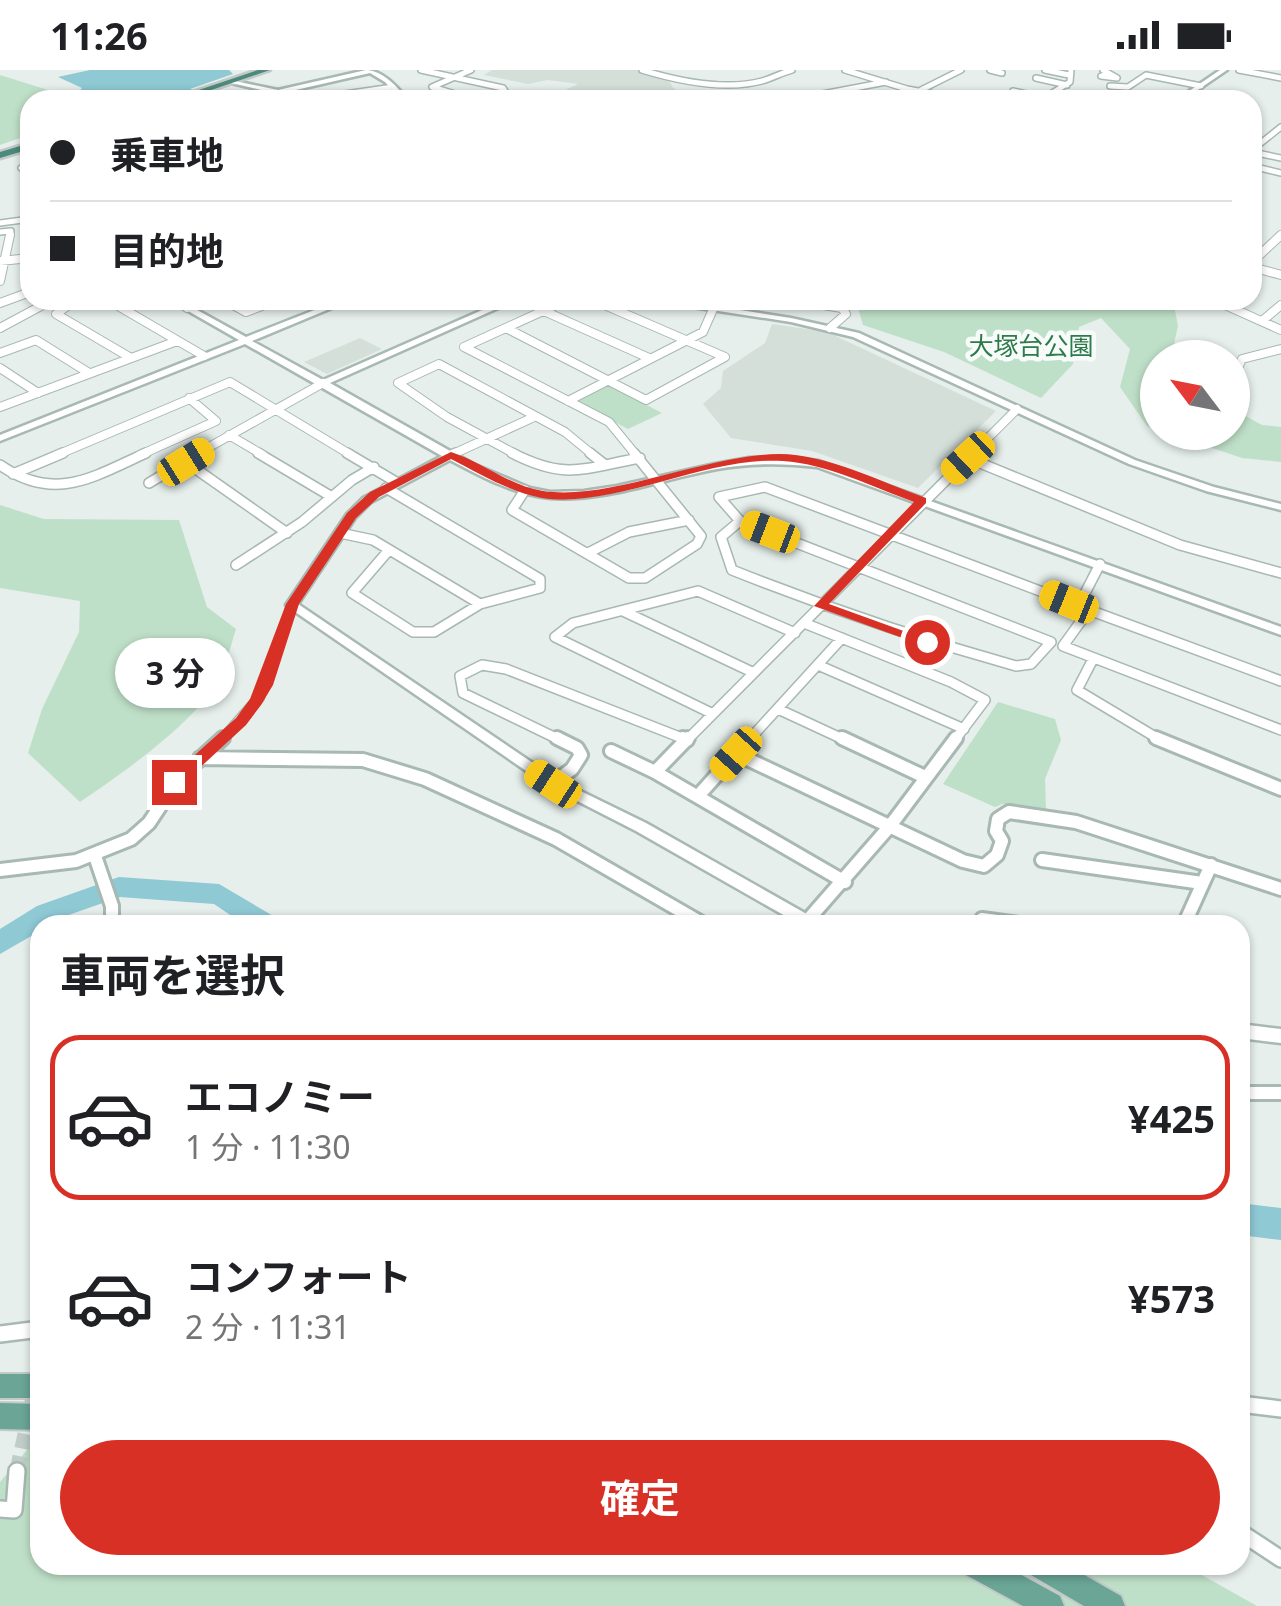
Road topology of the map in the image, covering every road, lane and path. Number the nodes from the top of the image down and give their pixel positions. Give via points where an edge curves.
1 (266, 70) edge
2 (278, 70) edge
3 (421, 70) edge
4 (471, 70) edge
5 (642, 70) edge
6 (792, 70) edge
7 (844, 70) edge
8 (962, 70) edge
9 (990, 70) edge
10 (1045, 70) edge
11 (1224, 70) edge
12 (1239, 70) edge
13 (370, 71) edge
14 (1002, 72) dead end
15 (1070, 73) edge
16 (456, 77) junction
17 (1036, 78) dead end
18 (1281, 78) edge
19 (886, 82) junction
20 (225, 85) junction
21 (1066, 85) junction
22 (1110, 86) dead end
23 (1200, 86) junction
24 (393, 87) junction
25 (208, 90) edge
26 (211, 90) edge
27 (263, 90) edge
28 (287, 90) edge
29 (371, 90) edge
30 (396, 90) edge
31 (442, 90) edge
32 (505, 90) edge
33 (843, 90) edge
34 (921, 90) joint
35 (1058, 90) edge
36 (1194, 90) edge
37 (1281, 126) edge
38 (1270, 135) junction
39 (1281, 138) edge
40 (1262, 141) edge
41 (0, 232) edge
42 (1281, 235) edge
43 (0, 242) edge
44 (10, 242) junction
45 (1262, 254) edge
46 (2, 261) edge
47 (0, 280) edge
48 (1281, 305) edge
49 (33, 310) edge
50 (62, 310) edge
51 (125, 310) edge
52 (191, 310) edge
53 (322, 310) edge
54 (489, 310) edge
55 (617, 310) edge
56 (713, 310) edge
57 (740, 310) edge
58 (843, 310) edge
59 (1238, 310) edge
60 (544, 311) joint
61 (1262, 320) junction
62 (0, 328) edge
63 (506, 328) junction
64 (830, 328) junction
65 (1281, 330) edge
66 (246, 340) junction
67 (688, 340) junction
68 (177, 341) junction
69 (1281, 348) edge
70 (0, 353) edge
71 (204, 356) junction
72 (1250, 357) edge
73 (131, 358) junction
74 (649, 358) junction
75 (0, 368) edge
76 (89, 373) junction
77 (608, 381) junction
78 (323, 383) junction
79 (38, 393) junction
80 (189, 398) junction
81 (568, 401) junction
82 (0, 407) edge
83 (274, 408) junction
84 (1017, 409) junction
85 (534, 417) junction
86 (229, 435) junction
87 (0, 438) edge
88 (488, 439) junction
89 (451, 455) junction
90 (640, 458) junction
91 (968, 458) junction
92 (186, 462) junction
93 (604, 464) junction
94 (0, 465) edge
95 (374, 468) junction
96 (12, 474) junction
97 (657, 478) junction
98 (149, 483) dead end
99 (391, 485) junction
100 (525, 490) junction
101 (332, 497) junction
102 (922, 500) junction
103 (1281, 507) edge
104 (688, 520) junction
105 (740, 521) junction
106 (287, 533) junction
107 (340, 533) junction
108 (892, 534) junction
109 (389, 550) junction
110 (588, 553) junction
111 (1100, 564) junction
112 (236, 565) dead end
113 (859, 567) junction
114 (1281, 573) edge
115 (292, 604) junction
116 (480, 604) junction
117 (820, 606) junction
118 (623, 611) junction
119 (804, 623) junction
120 (1281, 630) edge
121 (795, 633) junction
122 (842, 638) junction
123 (1093, 659) junction
124 (818, 665) junction
125 (752, 672) junction
126 (1281, 681) edge
127 (778, 708) junction
128 (711, 713) junction
129 (964, 729) junction
130 (1281, 730) edge
131 (688, 740) junction
132 (610, 752) dead end
133 (736, 754) junction
134 (200, 758) junction
135 (655, 772) junction
136 (925, 777) junction
137 (553, 784) junction
138 (1281, 790) edge
139 (698, 796) junction
140 (890, 826) junction
141 (96, 856) junction
142 (1042, 860) dead end
143 (1210, 865) junction
144 (0, 870) edge
145 (844, 882) junction
146 (1202, 883) junction
147 (1281, 889) edge
148 (112, 915) edge
149 (688, 915) edge
150 (796, 915) edge
151 (817, 915) edge
152 (1188, 915) edge
153 (1250, 1033) edge
154 (1281, 1036) edge
155 (1281, 1093) edge
156 (1250, 1094) edge
157 (30, 1330) edge
158 (0, 1334) edge
159 (0, 1386) edge
160 (30, 1386) edge
161 (1250, 1405) edge
162 (1281, 1409) edge
163 (0, 1416) edge
164 (30, 1417) edge
165 (17, 1471) tunnel mouth
166 (0, 1509) edge
167 (1250, 1539) edge
168 (1281, 1559) edge
169 (994, 1575) edge
170 (1058, 1575) edge
171 (1050, 1606) edge
172 (1111, 1606) edge

1 - 20 highway
2 - 20 highway
3 - 16 street
4 - 16 street
5 - 6 street via 670,80 736,84
7 - 19 street
8 - 34 street
9 - 14 street
10 - 15 street
11 - 23 street
12 - 18 street
13 - 24 street
13 - 28 street
15 - 21 street
16 - 31 street via 432,87
16 - 32 street
17 - 21 street
19 - 33 street
19 - 34 street
20 - 25 highway
20 - 26 highway
20 - 27 street
21 - 35 street
22 - 23 street via 1128,87 1146,75
23 - 36 street
24 - 29 street
24 - 30 street
37 - 38 street
38 - 39 street
38 - 40 street
41 - 44 street via 12,231
42 - 45 street
43 - 44 street
44 - 46 street
46 - 47 street
48 - 61 street
49 - 62 street
50 - 73 street via 56,314
51 - 68 street
52 - 66 street
53 - 66 street
54 - 78 street
55 - 67 street
56 - 67 street via 703,332
57 - 64 street
58 - 64 street
59 - 61 street
60 - 63 street
60 - 74 street
61 - 65 street
63 - 77 street
63 - 81 street via 464,346
64 - 84 street
66 - 71 street
66 - 78 street
67 - 74 street
67 - 77 street via 725,357 646,400
68 - 71 street
68 - 73 street
69 - 72 street
70 - 76 street via 36,340
71 - 87 street
73 - 76 street
74 - 77 street
75 - 79 street
76 - 79 street
77 - 81 street
78 - 83 street
78 - 89 street
79 - 82 street
80 - 83 street via 230,382
80 - 96 street
80 - 96 street via 216,421 70,486
81 - 90 street via 609,422
83 - 86 street
83 - 95 street
84 - 91 street
84 - 103 street via 1132,462
85 - 88 street
85 - 88 street via 439,364 398,382
85 - 93 street via 583,443
86 - 92 street
86 - 101 street
88 - 89 street
88 - 93 street via 544,468 573,472
89 - 99 street
89 - 100 street
90 - 93 street
90 - 97 street
91 - 102 street
91 - 114 street via 1192,549
92 - 98 street
92 - 106 street
94 - 96 street
95 - 99 street
95 - 101 street
97 - 100 street via 582,494
97 - 102 street via 783,457
97 - 104 street
99 - 107 street via 359,507
99 - 116 street via 540,579 540,588
100 - 110 street via 512,510
101 - 106 street
102 - 108 street
102 - 111 street
104 - 110 street via 629,532
104 - 110 street via 702,536 697,544 645,578 628,578
105 - 108 street via 720,497 765,487
105 - 113 street
105 - 117 street via 721,536 732,570
106 - 112 street
107 - 109 street
107 - 115 street
108 - 111 street via 1069,602 1081,601
108 - 113 street
109 - 116 street
109 - 116 street via 352,593 413,632 434,632
111 - 120 street
113 - 117 street
113 - 117 street via 1051,642 1031,664 1016,666
115 - 134 street via 261,694
115 - 137 street
117 - 119 street
118 - 121 street via 698,591
118 - 125 street
118 - 128 street via 573,622 555,638
119 - 121 street
119 - 122 street
121 - 125 street
122 - 124 street
122 - 129 street via 985,700
123 - 126 street via 1063,646 1089,610
123 - 130 street
123 - 138 street via 1077,690 1145,734
124 - 127 street
124 - 129 street
125 - 128 street
127 - 133 street
127 - 136 street
128 - 131 street
129 - 136 street
131 - 135 street
131 - 137 street via 489,664 467,670 458,686 463,693 576,748 581,755
132 - 135 street
133 - 139 street
133 - 140 street
134 - 141 street via 174,782 142,831
134 - 149 street via 363,760 425,779 556,839
135 - 139 street
136 - 140 street
137 - 150 street
139 - 145 street
140 - 143 street via 984,866 1002,842 998,819 1009,812 1038,815
140 - 145 street
141 - 144 street
141 - 148 street
142 - 146 street
143 - 146 street
143 - 147 street
145 - 151 street
146 - 152 street
153 - 154 street
155 - 156 street
157 - 158 street
159 - 160 main road
161 - 162 street
163 - 164 main road
165 - 166 street via 14,1510
167 - 168 street
169 - 171 main road
170 - 172 main road

